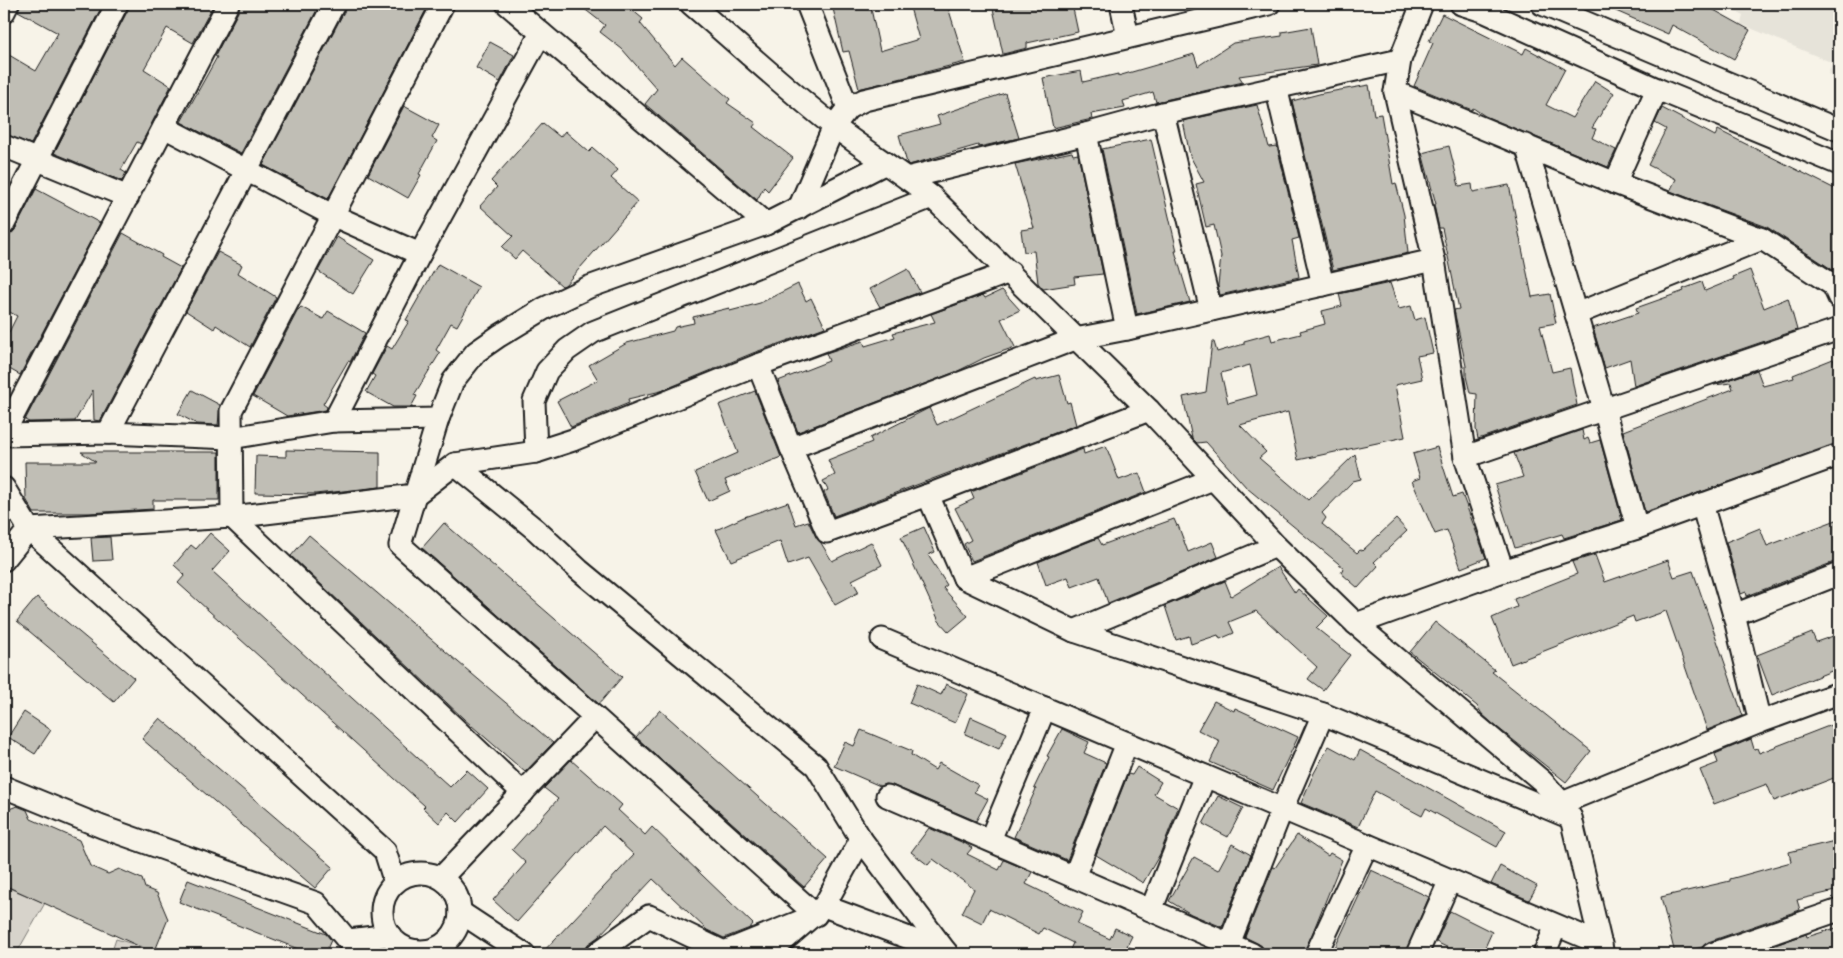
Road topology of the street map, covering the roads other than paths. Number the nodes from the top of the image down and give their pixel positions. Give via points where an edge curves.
1 (8, 4) edge
2 (117, 4) edge
3 (228, 4) edge
4 (334, 4) edge
5 (443, 4) edge
6 (507, 4) edge
7 (691, 4) edge
8 (807, 4) edge
9 (1121, 4) edge
10 (1269, 4) edge
11 (1422, 4) edge
12 (1461, 4) edge
13 (1542, 4) edge
14 (4, 12) edge
15 (541, 33) junction
16 (1128, 37) junction
17 (1400, 60) junction
18 (1276, 87) junction
19 (1657, 89) junction
20 (1395, 92) junction
21 (848, 108) junction
22 (1163, 113) junction
23 (164, 126) junction
24 (834, 126) junction
25 (1839, 130) edge
26 (1086, 134) junction
27 (1526, 145) junction
28 (4, 146) edge
29 (37, 160) junction
30 (884, 164) junction
31 (1839, 164) edge
32 (247, 170) junction
33 (908, 178) junction
34 (1615, 183) junction
35 (128, 197) junction
36 (932, 197) junction
37 (800, 208) junction
38 (332, 215) junction
39 (4, 224) edge
40 (766, 224) junction
41 (1762, 239) junction
42 (420, 254) junction
43 (1434, 260) junction
44 (1010, 272) junction
45 (1323, 285) junction
46 (1839, 298) edge
47 (1211, 310) junction
48 (1576, 314) junction
49 (1127, 329) junction
50 (1839, 329) edge
51 (1074, 339) junction
52 (758, 365) junction
53 (1604, 409) junction
54 (1148, 410) junction
55 (438, 419) junction
56 (334, 420) junction
57 (108, 433) junction
58 (4, 434) edge
59 (231, 438) junction
60 (791, 448) junction
61 (536, 452) junction
62 (1839, 455) edge
63 (1465, 457) junction
64 (455, 464) junction
65 (1213, 479) junction
66 (4, 488) edge
67 (928, 495) junction
68 (415, 496) junction
69 (1702, 504) junction
70 (232, 517) junction
71 (1637, 528) junction
72 (29, 529) junction
73 (1276, 546) junction
74 (4, 560) edge
75 (1503, 571) junction
76 (1839, 574) edge
77 (964, 578) junction
78 (1734, 615) junction
79 (1356, 624) junction
80 (1074, 631) junction
81 (882, 639) dead end
82 (1839, 693) edge
83 (1045, 708) junction
84 (1323, 714) junction
85 (596, 717) junction
86 (1760, 722) junction
87 (1127, 743) junction
88 (1205, 776) junction
89 (4, 787) edge
90 (523, 793) junction
91 (887, 796) dead end
92 (1282, 809) junction
93 (1566, 811) junction
94 (861, 839) junction
95 (990, 840) junction
96 (1367, 845) junction
97 (1074, 877) junction
98 (441, 878) junction
99 (1450, 880) junction
100 (395, 883) junction
101 (820, 910) junction
102 (1151, 910) junction
103 (1839, 910) edge
104 (460, 912) junction
105 (1556, 926) junction
106 (390, 935) junction
107 (1229, 944) junction
108 (354, 947) edge
109 (1602, 949) edge
110 (946, 953) edge
111 (524, 954) edge
112 (596, 954) edge
113 (768, 954) edge
114 (1252, 954) edge
115 (1316, 954) edge
116 (1417, 954) edge
117 (1544, 954) edge
118 (1712, 954) edge

1 - 14 street
2 - 29 street
3 - 23 street
4 - 32 street
5 - 38 street
6 - 15 street
7 - 24 street
8 - 21 street
9 - 16 street
10 - 16 street
11 - 17 street
12 - 19 street
13 - 25 street
15 - 40 street
15 - 42 street
16 - 21 street via 864,100
17 - 18 street
17 - 20 street
18 - 22 street
18 - 45 street
19 - 31 street
19 - 34 street
20 - 27 street
20 - 43 street
21 - 24 street
22 - 26 street
22 - 47 street
23 - 32 street
23 - 35 street
24 - 30 street
24 - 37 street
26 - 33 street
26 - 49 street
27 - 34 street
27 - 48 street
28 - 29 street
29 - 35 street
29 - 39 street
30 - 33 street
30 - 37 street
32 - 38 street
32 - 57 street
33 - 36 street
34 - 41 street
35 - 58 street
36 - 44 street
36 - 61 street via 593,332 567,350 547,371 534,401
37 - 40 street
38 - 42 street
38 - 59 street via 231,411
40 - 55 street via 589,286 545,308 476,352 453,382
41 - 46 street via 1833,285
41 - 48 street
42 - 56 street
43 - 45 street
43 - 63 street
44 - 51 street
44 - 52 street
45 - 47 street
47 - 49 street
48 - 53 street
49 - 51 street
50 - 53 street
51 - 54 street
51 - 60 street
52 - 60 street
52 - 61 street via 574,440
53 - 63 street
53 - 71 street
54 - 65 street
54 - 67 street
55 - 56 street
55 - 68 street
56 - 59 street
57 - 58 street
57 - 59 street
59 - 70 street
60 - 67 street via 827,532
61 - 64 street
62 - 69 street
63 - 75 street
64 - 68 street
64 - 94 street via 816,766
65 - 73 street
65 - 77 street
66 - 72 street
67 - 77 street
68 - 70 street
68 - 85 street via 400,545
69 - 71 street
69 - 78 street
70 - 72 street
70 - 90 street
71 - 75 street
72 - 74 street
72 - 100 street via 385,851
73 - 79 street
73 - 80 street
75 - 79 street
76 - 78 street
77 - 80 street
78 - 86 street
79 - 93 street via 1542,781
80 - 84 street
81 - 83 street
82 - 86 street
83 - 87 street
83 - 95 street
84 - 92 street
84 - 93 street
85 - 90 street
85 - 101 street
86 - 93 street
87 - 88 street
87 - 97 street
88 - 92 street
88 - 102 street
89 - 108 street via 102,827 316,903
90 - 98 street
91 - 95 street
92 - 96 street
92 - 107 street
93 - 109 street
94 - 101 street
94 - 110 street
95 - 97 street
96 - 99 street
96 - 115 street
97 - 102 street
98 - 100 street via 429,873 415,873
98 - 104 street via 455,893
99 - 105 street
99 - 116 street
100 - 106 street via 382,906 384,923
101 - 110 street
101 - 112 street via 724,952 649,916
101 - 113 street
102 - 107 street
103 - 118 street
104 - 106 street via 458,926 437,947 411,949
104 - 111 street
105 - 109 street
105 - 117 street
106 - 108 street
107 - 114 street

